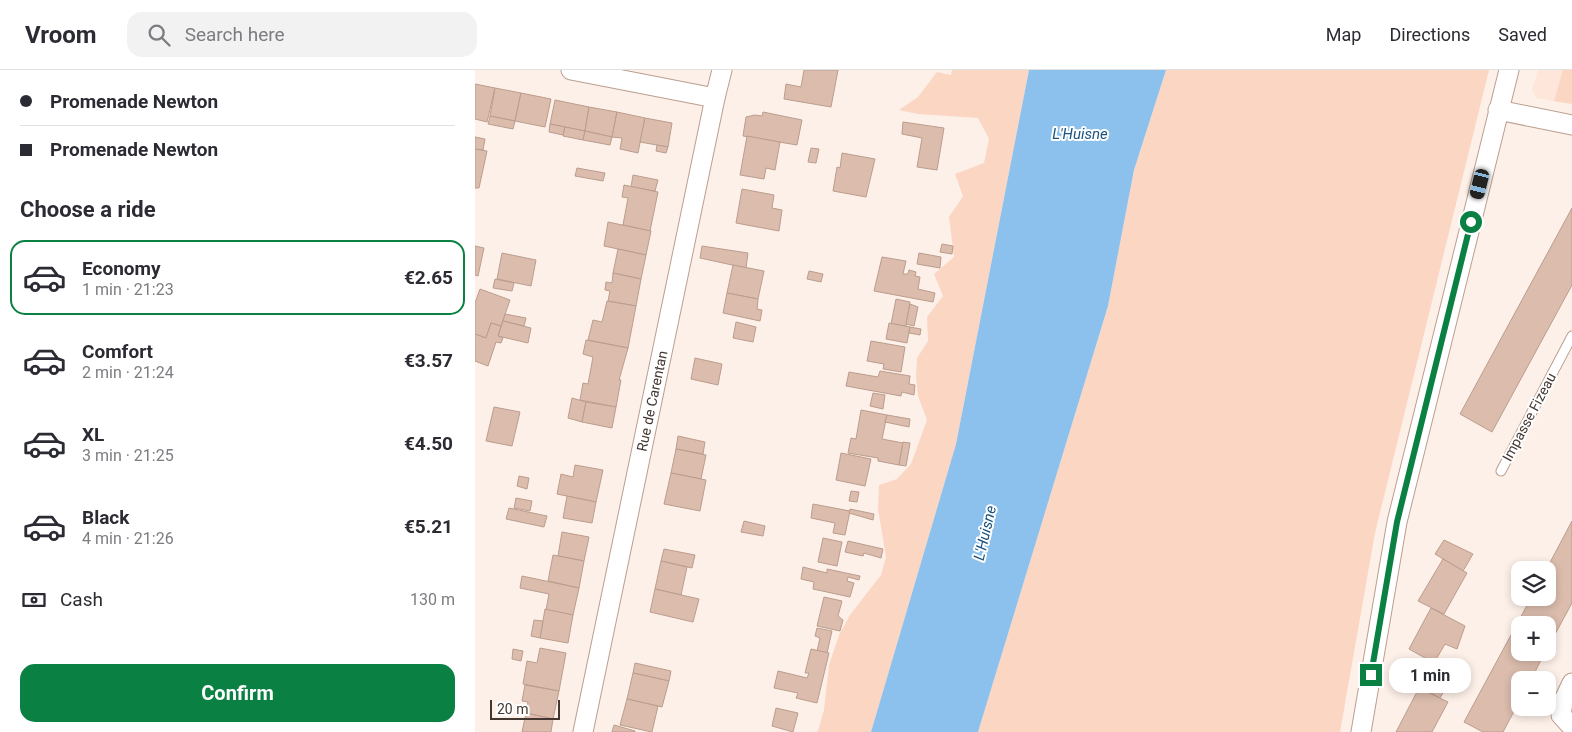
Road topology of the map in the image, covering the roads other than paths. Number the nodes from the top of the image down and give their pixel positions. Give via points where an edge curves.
1 (571, 70) edge
2 (722, 70) edge
3 (1509, 70) edge
4 (715, 98) junction
5 (1498, 110) junction
6 (1572, 125) edge
7 (1572, 336) edge
8 (1501, 471) dead end
9 (1572, 684) edge
10 (1572, 727) edge
11 (583, 732) edge
12 (1361, 732) edge

1 - 4 street
2 - 4 street, Rue de Carentan
3 - 5 street
4 - 11 street, Rue de Carentan
5 - 6 street
5 - 12 street via 1397,522
7 - 8 lane, Impasse Fizeau
9 - 10 street via 1561,715

